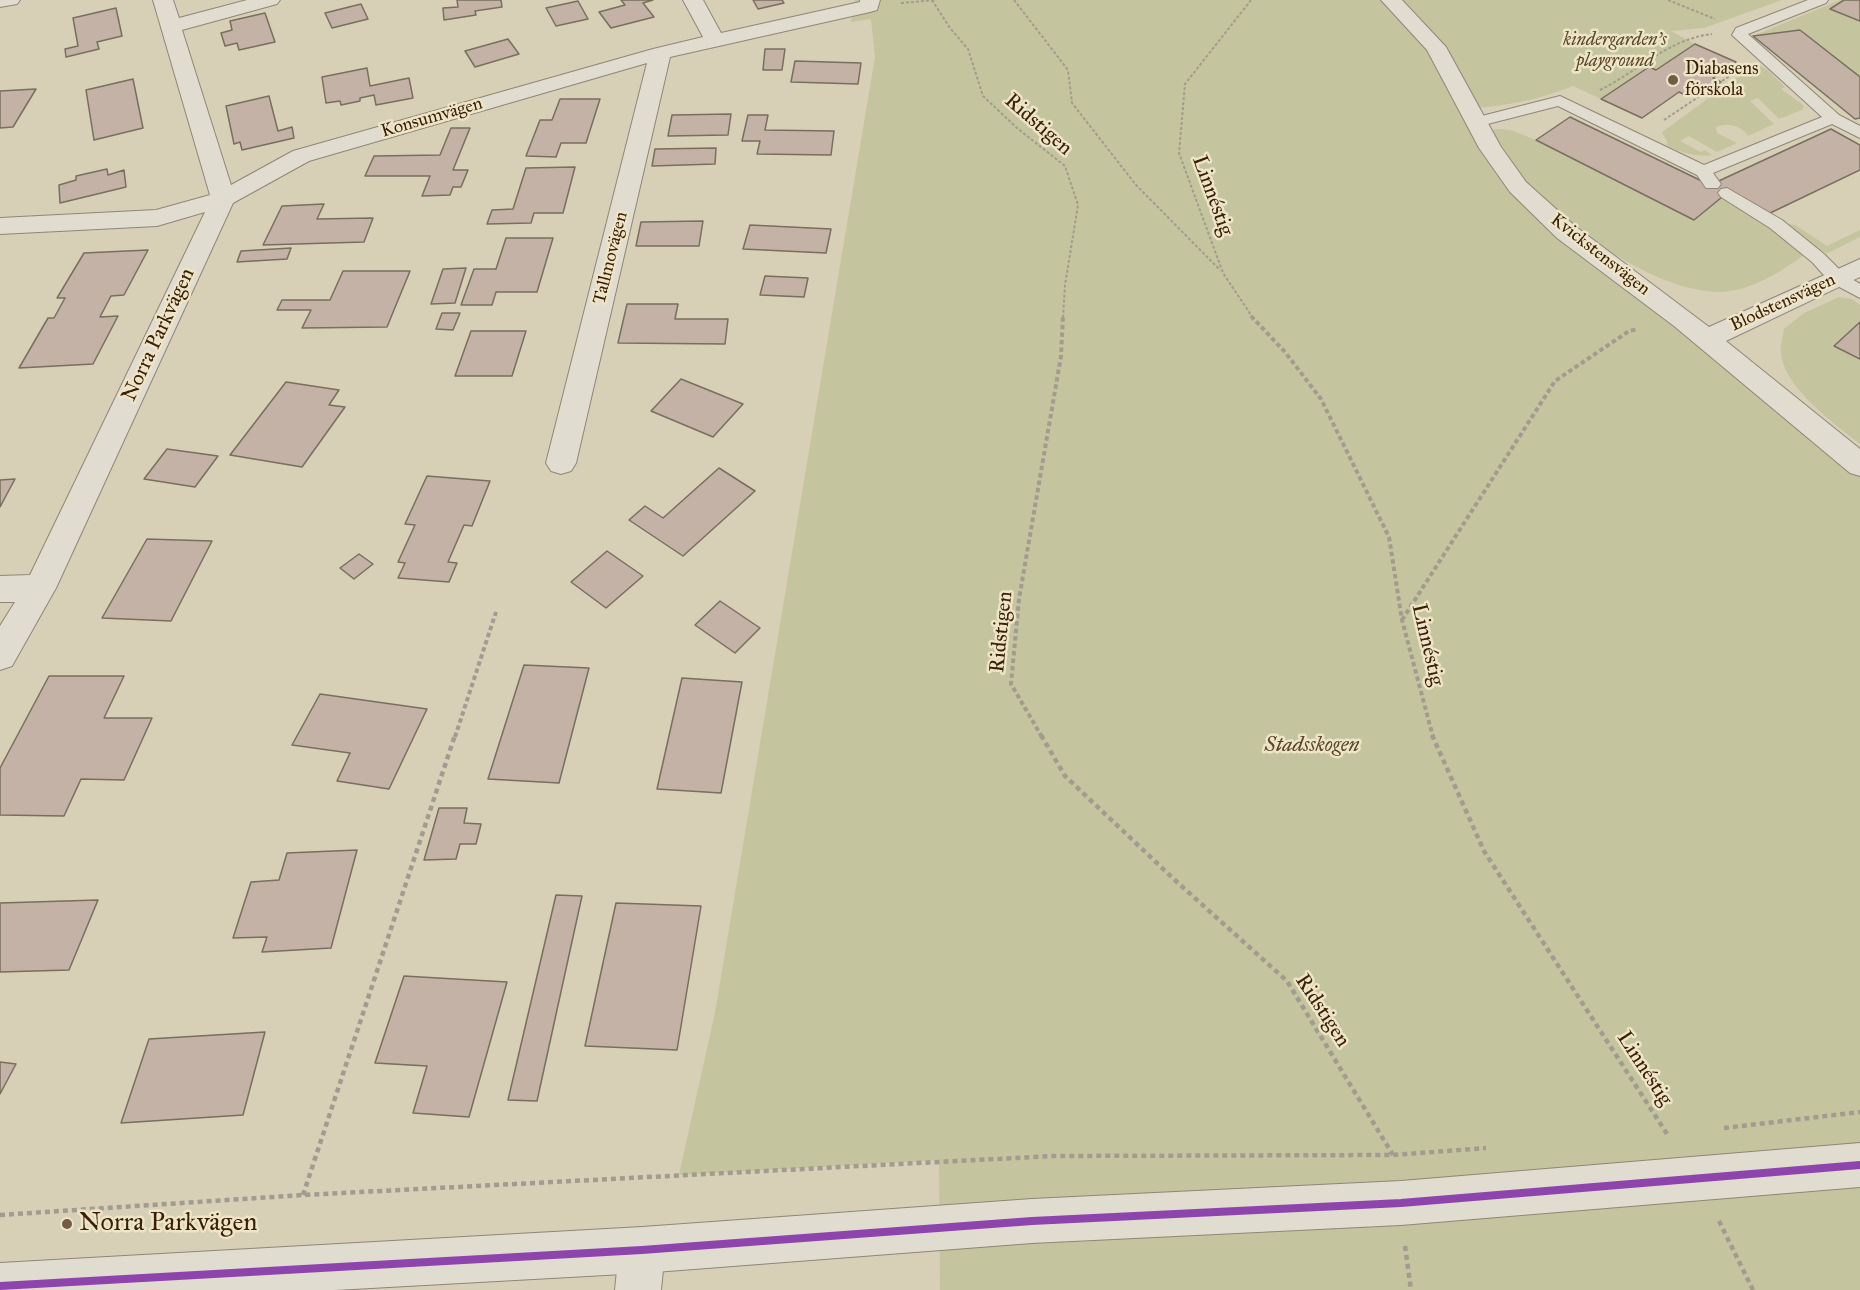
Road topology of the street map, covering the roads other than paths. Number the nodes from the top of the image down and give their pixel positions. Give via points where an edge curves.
1 (10, 0) edge
2 (163, 0) edge
3 (270, 0) edge
4 (693, 0) edge
5 (1391, 0) edge
6 (1821, 0) edge
7 (0, 1) edge
8 (870, 3) edge
9 (170, 27) junction
10 (715, 40) junction
11 (660, 53) junction
12 (1833, 118) junction
13 (1476, 122) junction
14 (1860, 133) edge
15 (1714, 183) junction
16 (223, 199) junction
17 (0, 226) edge
18 (1848, 273) edge
19 (1860, 292) edge
20 (1707, 339) junction
21 (561, 464) dead end
22 (1860, 465) edge
23 (40, 588) junction
24 (0, 589) edge
25 (0, 656) edge
26 (1860, 1165) edge
27 (640, 1270) edge
28 (0, 1286) edge

1 - 7 street
2 - 9 street
3 - 9 street
4 - 10 street
5 - 13 street, Kvickstensvägen via 1436,47
6 - 12 lane via 1739,33
8 - 10 street, Konsumvägen
9 - 16 street
10 - 11 street, Konsumvägen
11 - 16 street, Konsumvägen via 301,156
11 - 21 street, Tallmovägen
12 - 14 lane
12 - 15 lane
13 - 15 lane via 1560,102
13 - 20 street, Kvickstensvägen via 1518,187 1566,232
15 - 18 lane via 1776,224 1818,258
16 - 17 street, Konsumvägen via 157,218
16 - 23 street, Norra Parkvägen
18 - 19 lane
18 - 20 street, Blodstensvägen
20 - 22 street, Kvickstensvägen
23 - 24 street
23 - 25 street, Norra Parkvägen
26 - 27 street via 1401,1203 1032,1221
27 - 28 street

